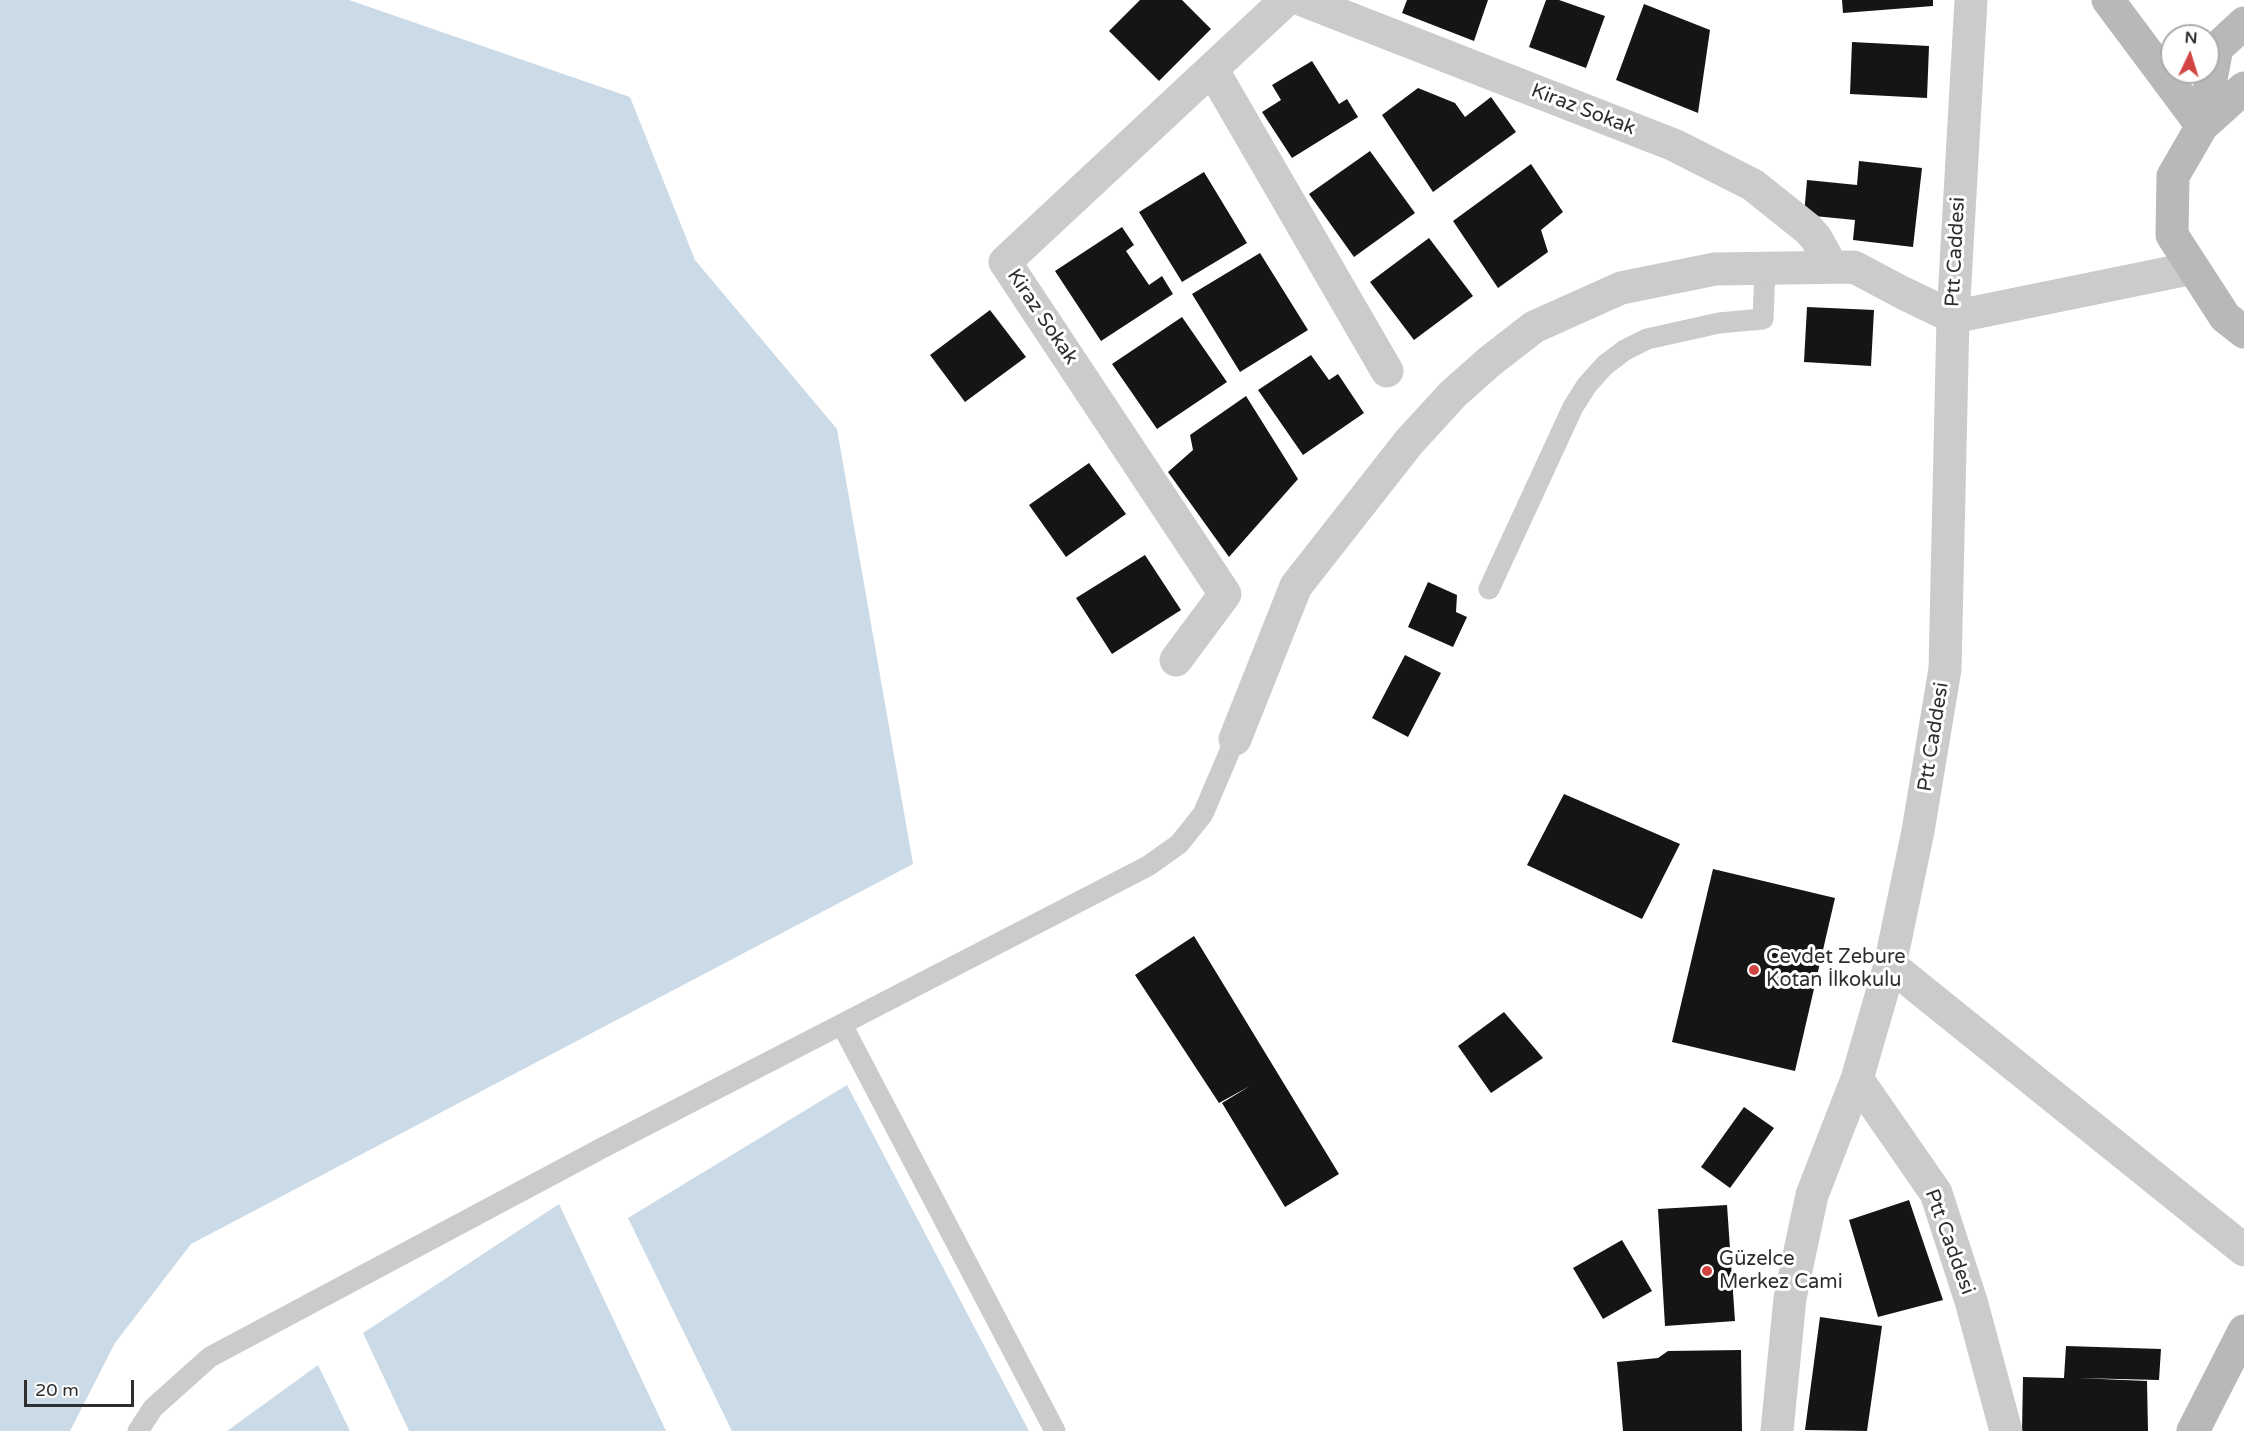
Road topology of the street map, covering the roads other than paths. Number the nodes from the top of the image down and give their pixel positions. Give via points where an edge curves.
1 (1286, 0) edge
2 (1302, 0) edge
3 (1971, 0) edge
4 (2108, 0) edge
5 (2244, 23) edge
6 (1212, 69) junction
7 (2244, 88) edge
8 (2202, 126) junction
9 (1832, 267) junction
10 (1765, 268) junction
11 (2193, 268) junction
12 (1953, 317) junction
13 (2244, 332) edge
14 (1388, 371) dead end
15 (1489, 589) dead end
16 (1176, 660) dead end
17 (1235, 739) joint
18 (1890, 965) junction
19 (842, 1025) junction
20 (1857, 1079) junction
21 (2244, 1250) edge
22 (2244, 1331) edge
23 (138, 1431) edge
24 (1055, 1431) edge
25 (1777, 1431) edge
26 (2006, 1431) edge
27 (2193, 1431) edge

1 - 6 street, Kiraz Sokak
2 - 9 street, Kiraz Sokak via 1674,145 1753,185 1808,229
3 - 12 street, Ptt Caddesi
4 - 8 main road
5 - 8 main road via 2217,48
6 - 14 street
6 - 16 street, Kiraz Sokak via 1005,262 1225,594
7 - 8 main road
8 - 11 main road via 2173,176 2172,234
9 - 10 street
9 - 12 street via 1854,267
10 - 15 lane via 1763,319 1719,323 1647,339 1605,365 1587,385 1572,406
10 - 17 street via 1715,269 1621,288 1534,327 1489,362 1409,442 1296,586
11 - 12 street
11 - 13 main road via 2225,317
12 - 18 street, Ptt Caddesi via 1945,669 1918,831
17 - 19 lane via 1203,814 1179,844 1148,866
18 - 20 street, Ptt Caddesi
18 - 21 street
19 - 23 lane via 210,1357 153,1408
19 - 24 lane
20 - 25 street via 1812,1195 1790,1298
20 - 26 street, Ptt Caddesi via 1936,1193 1971,1301
22 - 27 main road

